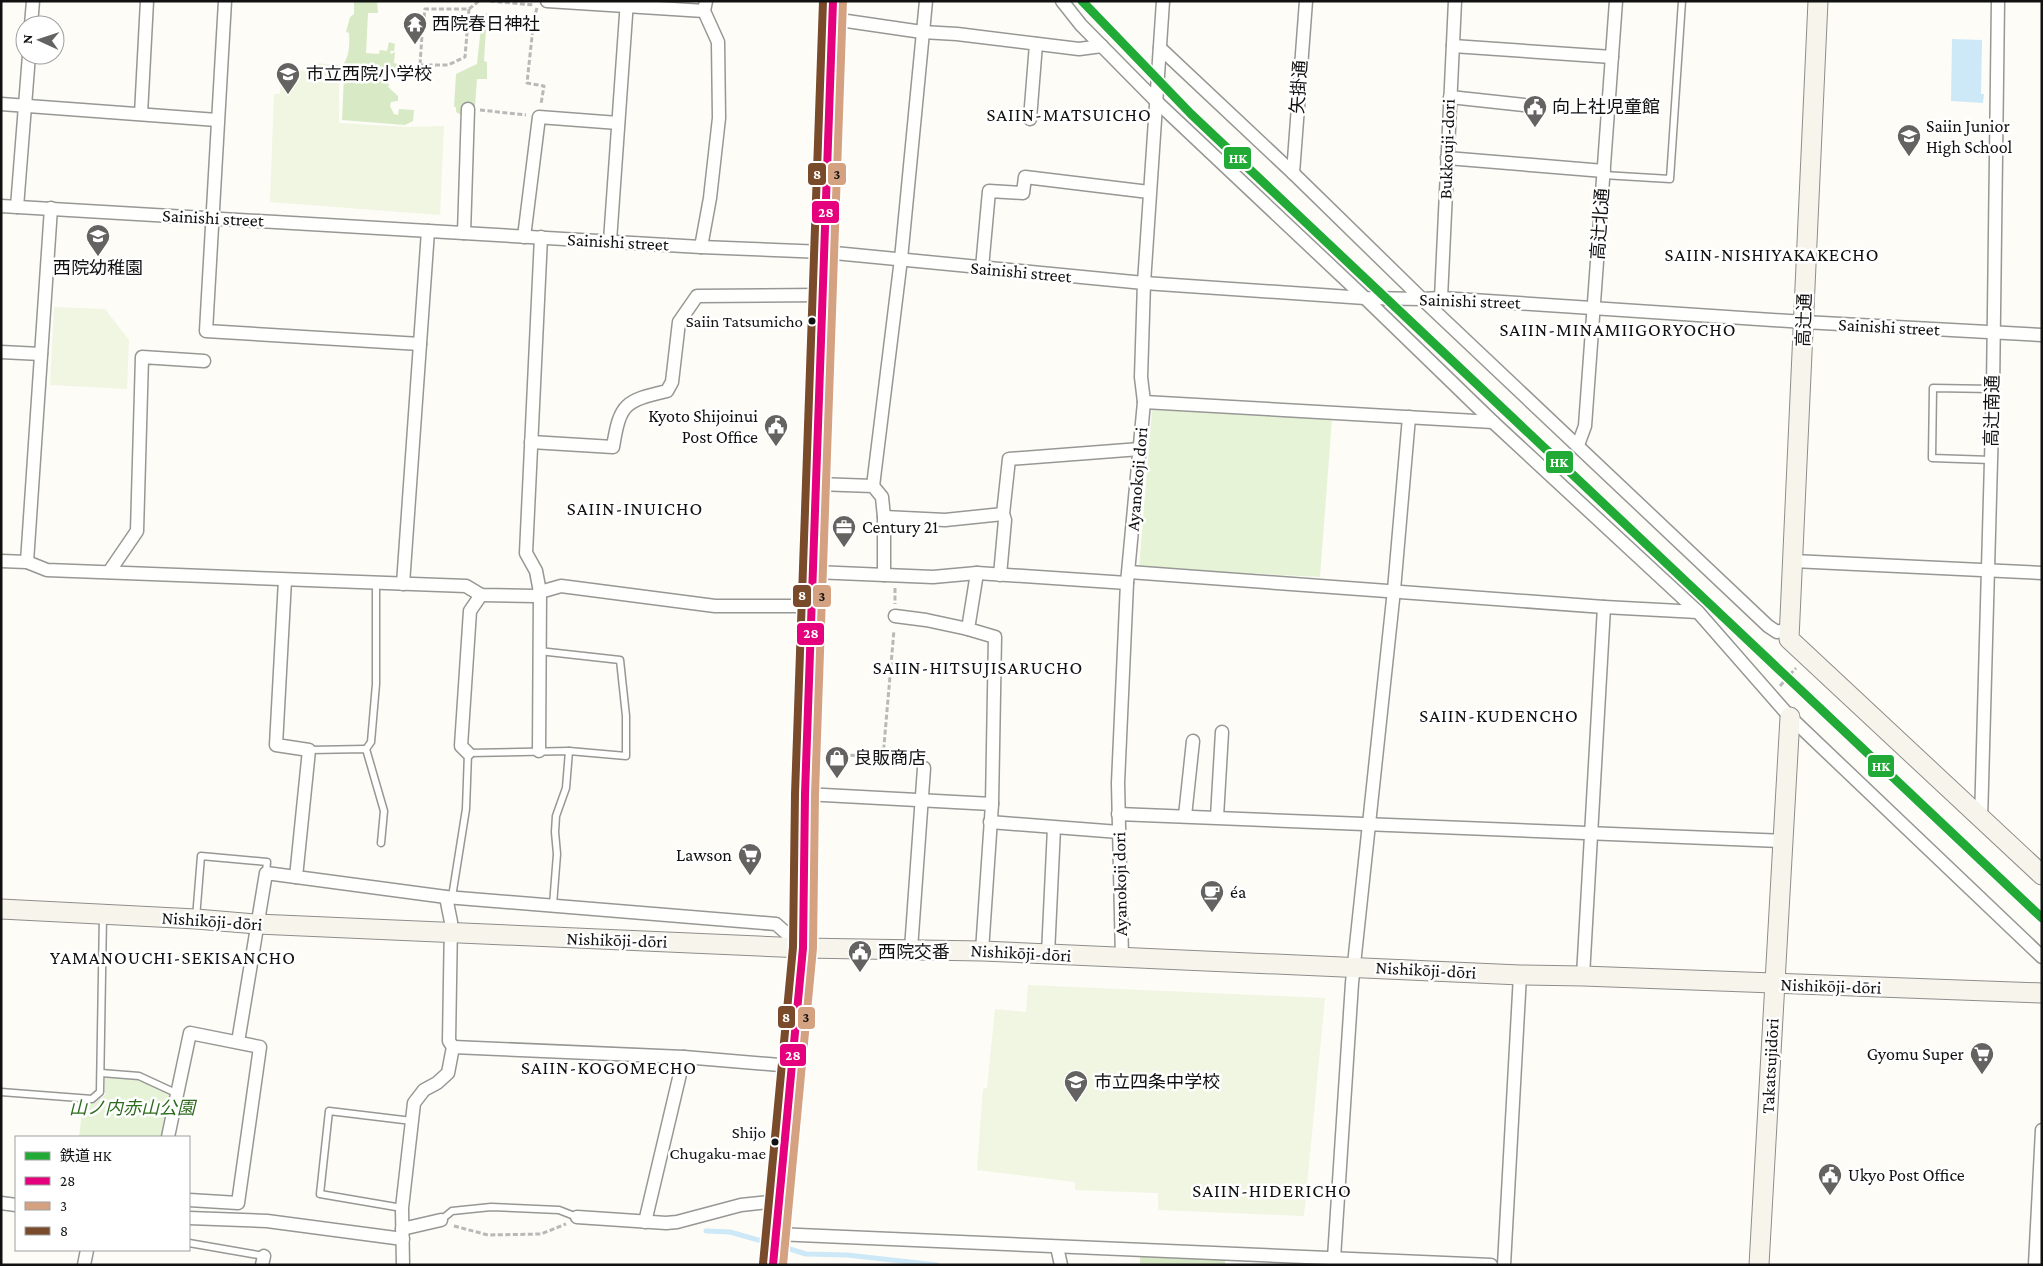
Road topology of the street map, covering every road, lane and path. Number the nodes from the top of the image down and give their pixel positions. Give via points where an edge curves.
1 (33, 1) edge
2 (147, 1) edge
3 (225, 1) edge
4 (479, 1) edge
5 (490, 1) edge
6 (547, 1) edge
7 (926, 1) edge
8 (1062, 1) edge
9 (1163, 1) edge
10 (1306, 1) edge
11 (1455, 1) edge
12 (1616, 1) edge
13 (1682, 1) edge
14 (1818, 1) edge
15 (1998, 1) edge
16 (626, 4) edge
17 (705, 6) edge
18 (469, 9) junction
19 (833, 10) edge
20 (32, 15) edge
21 (922, 32) junction
22 (416, 34) dead end
23 (422, 35) junction
24 (1036, 44) junction
25 (1102, 46) junction
26 (1453, 46) junction
27 (1159, 54) junction
28 (1612, 57) junction
29 (28, 65) edge
30 (420, 65) junction
31 (400, 74) dead end
32 (1450, 98) junction
33 (1156, 102) junction
34 (1, 104) edge
35 (1524, 104) dead end
36 (25, 105) junction
37 (468, 108) joint
38 (141, 114) junction
39 (539, 117) junction
40 (1030, 119) dead end
41 (217, 120) junction
42 (618, 123) junction
43 (1447, 158) junction
44 (1293, 173) junction
45 (1603, 173) junction
46 (1149, 192) junction
47 (1, 206) edge
48 (17, 207) junction
49 (51, 208) junction
50 (212, 218) junction
51 (428, 231) junction
52 (464, 233) junction
53 (524, 237) junction
54 (541, 237) junction
55 (610, 241) junction
56 (701, 247) junction
57 (824, 252) junction
58 (901, 259) junction
59 (982, 268) junction
60 (1144, 283) junction
61 (822, 295) junction
62 (1370, 298) junction
63 (1442, 298) junction
64 (1422, 300) junction
65 (1594, 307) junction
66 (1804, 322) junction
67 (1993, 332) junction
68 (2042, 335) edge
69 (420, 344) junction
70 (1, 352) edge
71 (41, 354) junction
72 (204, 361) dead end
73 (1993, 389) junction
74 (1144, 402) junction
75 (1409, 418) junction
76 (1493, 422) junction
77 (531, 442) junction
78 (1578, 445) junction
79 (1140, 449) junction
80 (1991, 460) junction
81 (817, 484) junction
82 (873, 486) junction
83 (1003, 514) junction
84 (884, 518) junction
85 (1, 561) edge
86 (1793, 561) junction
87 (28, 562) junction
88 (1988, 570) junction
89 (109, 572) junction
90 (814, 572) junction
91 (977, 573) junction
92 (2042, 573) edge
93 (889, 575) junction
94 (1000, 575) junction
95 (1128, 577) junction
96 (285, 580) junction
97 (376, 584) junction
98 (403, 584) junction
99 (1394, 590) junction
100 (540, 592) junction
101 (481, 595) junction
102 (813, 606) junction
103 (1604, 607) junction
104 (1698, 612) junction
105 (895, 616) junction
106 (968, 629) junction
107 (1789, 634) junction
108 (539, 651) junction
109 (1799, 664) dead end
110 (1772, 696) junction
111 (1790, 717) junction
112 (1222, 732) dead end
113 (1193, 741) dead end
114 (366, 749) junction
115 (309, 750) junction
116 (539, 751) junction
117 (569, 751) junction
118 (468, 753) junction
119 (828, 754) dead end
120 (883, 756) junction
121 (924, 768) joint
122 (806, 794) junction
123 (922, 801) junction
124 (992, 804) junction
125 (1118, 814) junction
126 (1185, 816) junction
127 (1217, 817) junction
128 (1981, 820) junction
129 (990, 822) junction
130 (1370, 823) junction
131 (1054, 828) junction
132 (1119, 832) junction
133 (1592, 833) junction
134 (1783, 841) junction
135 (381, 842) dead end
136 (266, 873) junction
137 (2042, 876) edge
138 (296, 877) junction
139 (449, 897) junction
140 (553, 905) junction
141 (1, 909) edge
142 (103, 914) junction
143 (196, 919) junction
144 (257, 924) junction
145 (450, 933) junction
146 (803, 948) junction
147 (911, 949) junction
148 (982, 951) junction
149 (1048, 954) junction
150 (2042, 957) edge
151 (1122, 958) junction
152 (1355, 967) junction
153 (1520, 975) junction
154 (1583, 976) junction
155 (1774, 984) junction
156 (2042, 993) edge
157 (238, 1042) junction
158 (452, 1047) junction
159 (684, 1057) junction
160 (792, 1066) junction
161 (101, 1073) junction
162 (1, 1092) edge
163 (178, 1094) junction
164 (412, 1121) junction
165 (2042, 1130) edge
166 (168, 1136) edge
167 (190, 1200) edge
168 (780, 1201) junction
169 (1, 1203) edge
170 (15, 1205) edge
171 (402, 1208) junction
172 (577, 1217) junction
173 (190, 1218) edge
174 (441, 1220) junction
175 (645, 1222) junction
176 (402, 1234) junction
177 (190, 1243) edge
178 (1057, 1247) junction
179 (775, 1248) edge
180 (87, 1251) edge
181 (1334, 1258) junction
182 (263, 1260) edge
183 (84, 1265) edge
184 (403, 1265) edge
185 (1061, 1265) edge
186 (1490, 1265) edge
187 (1504, 1265) edge
188 (1759, 1265) edge
189 (2035, 1265) edge

1 - 20 street
2 - 38 street
3 - 41 street
4 - 18 path
5 - 39 path via 538,5 527,83 544,86
6 - 16 street
7 - 21 street
8 - 25 street
9 - 27 street, Ayanokoji dori
10 - 44 street, 矢掛通
11 - 26 street, Bukkouji-dori
12 - 28 street, 高辻北通
13 - 45 lane via 1670,179
14 - 66 street, 高辻通
15 - 67 street, 高辻南通
16 - 17 street
16 - 42 street
17 - 56 street via 718,42 719,118
18 - 23 path via 425,9
18 - 30 path via 465,57 448,65
19 - 21 street
19 - 57 main road
21 - 24 street
21 - 58 street
22 - 23 path
23 - 30 path
24 - 25 street via 1080,49
24 - 40 street
25 - 33 street
26 - 28 street
26 - 32 street, Bukkouji-dori
27 - 33 street, Ayanokoji dori
27 - 44 street
28 - 45 street, 高辻北通
29 - 36 street
30 - 31 path
32 - 35 street
32 - 43 street, Bukkouji-dori
33 - 46 street, Ayanokoji dori
33 - 62 street
34 - 36 street
36 - 38 street
36 - 48 street
37 - 39 path
37 - 52 street
38 - 41 street
39 - 42 street
39 - 53 street
41 - 50 street
42 - 55 street
43 - 45 street
43 - 63 street, Bukkouji-dori
44 - 64 street
45 - 65 street, 高辻北通
46 - 59 street via 1025,177 1023,193 989,191
46 - 60 street, Ayanokoji dori
47 - 48 street, Sainishi street
48 - 49 street, Sainishi street
49 - 50 street, Sainishi street
49 - 71 street
50 - 51 street, Sainishi street
50 - 69 street via 206,331
51 - 52 street, Sainishi street
51 - 69 street
52 - 53 street, Sainishi street
53 - 54 street, Sainishi street
54 - 55 street, Sainishi street
54 - 77 street
55 - 56 street, Sainishi street
56 - 57 street, Sainishi street
57 - 58 street, Sainishi street
57 - 61 main road
58 - 59 street, Sainishi street
58 - 82 street
59 - 60 street, Sainishi street
60 - 62 street, Sainishi street
60 - 74 street, Ayanokoji dori via 1141,377
61 - 77 street via 697,296 679,322 672,382 667,392 630,402 621,412 613,447
61 - 81 main road
62 - 64 street, Sainishi street
62 - 76 street
63 - 64 street, Sainishi street
63 - 65 street, Sainishi street
64 - 78 street
65 - 66 street, Sainishi street
65 - 78 street, 高辻北通 via 1585,426
66 - 67 street, Sainishi street
66 - 86 street, 高辻通
67 - 68 street, Sainishi street
67 - 73 street, 高辻南通
69 - 98 street
70 - 71 street
71 - 87 street
72 - 89 street via 142,357 137,531
73 - 80 street, 高辻南通
73 - 80 lane via 1933,388 1932,458
74 - 75 street
74 - 79 street, Ayanokoji dori
75 - 76 street
75 - 99 street
76 - 104 street
77 - 100 street via 526,553 536,571
78 - 107 street via 1768,626
79 - 83 street via 1009,459
79 - 95 street, Ayanokoji dori
80 - 88 street, 高辻南通
81 - 82 street
81 - 90 main road
82 - 84 street via 882,497
83 - 84 street via 944,520
83 - 94 street
84 - 93 street
85 - 87 street
86 - 88 street
86 - 107 street, 高辻通
87 - 89 street via 47,570
88 - 92 street
88 - 128 street, 高辻南通
89 - 96 street
90 - 93 street
90 - 102 main road
91 - 93 street via 933,577
91 - 94 street
91 - 106 street
93 - 105 path
94 - 95 street
95 - 99 street
95 - 125 street, Ayanokoji dori
96 - 97 street
96 - 115 street via 276,745
97 - 98 street
97 - 114 lane via 376,684 371,742
98 - 101 street via 466,586
99 - 103 street
99 - 130 street
100 - 101 street via 535,596
100 - 102 street via 561,586 715,606
100 - 108 street
101 - 118 street via 470,611 461,746
102 - 122 main road
103 - 104 street
103 - 133 street
104 - 110 street
105 - 106 street
105 - 120 path
106 - 124 street via 995,637
107 - 128 street
108 - 116 street
108 - 117 lane via 620,660 626,756
109 - 110 path
110 - 111 street
111 - 134 street, Takatsujidōri
111 - 150 street
112 - 127 street
113 - 126 street
114 - 115 lane
114 - 135 lane via 384,811
115 - 138 street
116 - 117 lane
116 - 118 lane
117 - 140 lane via 566,788 556,816
118 - 139 lane via 466,809
119 - 120 path
120 - 121 path
121 - 123 street
122 - 123 street
122 - 146 main road
123 - 124 street
123 - 147 street
124 - 129 street
125 - 126 street
125 - 132 street, Ayanokoji dori
126 - 127 street
127 - 130 street
128 - 137 street
129 - 131 street
129 - 148 street
130 - 133 street
130 - 152 street
131 - 132 street
131 - 149 street
132 - 151 street, Ayanokoji dori
133 - 134 street
133 - 154 street
134 - 155 street, Takatsujidōri
136 - 138 street
136 - 143 lane via 267,862 202,856
136 - 144 street
138 - 139 street
139 - 140 street
139 - 145 street
140 - 146 street via 776,924
141 - 142 street, Nishikōji-dōri
142 - 143 street, Nishikōji-dōri
142 - 161 lane
143 - 144 street, Nishikōji-dōri
144 - 145 street, Nishikōji-dōri
144 - 157 street
145 - 146 street, Nishikōji-dōri
145 - 158 street via 449,1041
146 - 147 street, Nishikōji-dōri
146 - 160 main road
147 - 148 street, Nishikōji-dōri
148 - 149 street, Nishikōji-dōri
149 - 151 street, Nishikōji-dōri
151 - 152 street, Nishikōji-dōri
152 - 153 street, Nishikōji-dōri
152 - 181 street
153 - 154 street, Nishikōji-dōri
153 - 187 street
154 - 155 street, Nishikōji-dōri
155 - 156 street, Nishikōji-dōri
155 - 188 street, Takatsujidōri
157 - 163 street via 190,1033
157 - 167 street via 260,1047 238,1204
158 - 159 street
158 - 164 street via 448,1072 424,1090 414,1103
159 - 160 street
159 - 175 street
160 - 168 main road
161 - 162 lane via 100,1092 92,1099
161 - 163 lane via 139,1076
163 - 166 street
164 - 171 street
164 - 171 lane via 329,1112 320,1194
165 - 189 street
168 - 175 street via 741,1206 678,1222
168 - 179 main road
169 - 170 street
171 - 176 street
172 - 174 lane via 559,1210 491,1206 452,1212
172 - 174 path via 572,1222 532,1235 488,1235 448,1225
172 - 175 street
173 - 176 street via 267,1220
174 - 176 street
176 - 184 street
177 - 182 lane
178 - 179 street
178 - 181 street
178 - 185 street
180 - 183 street
181 - 186 street

